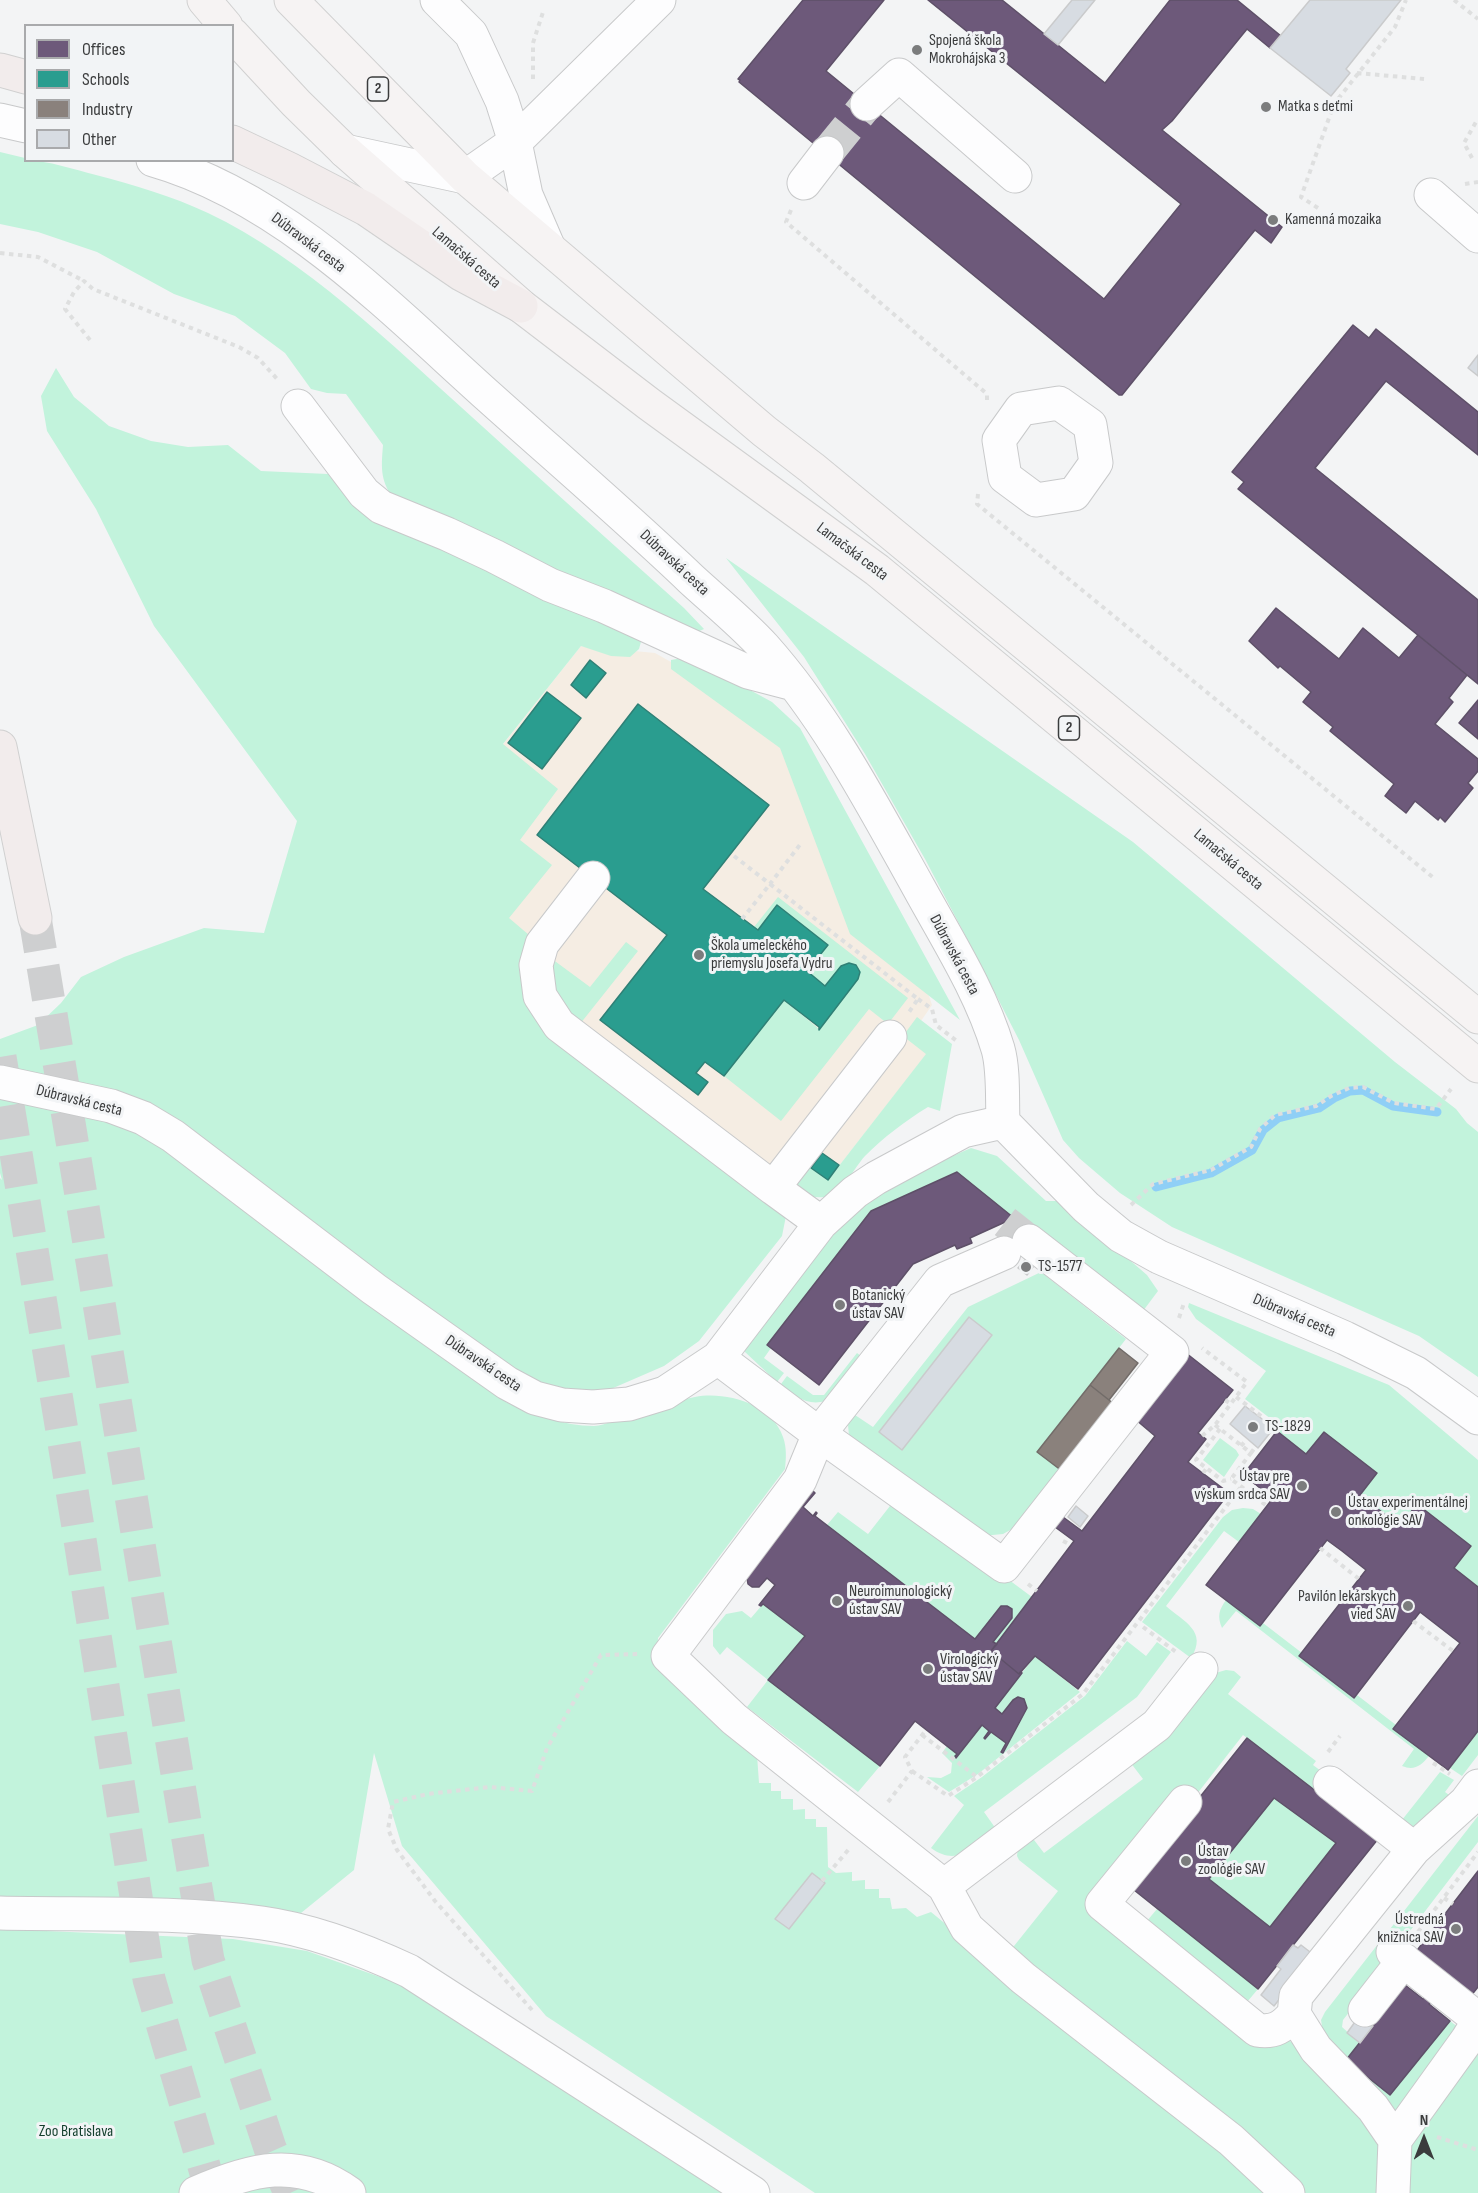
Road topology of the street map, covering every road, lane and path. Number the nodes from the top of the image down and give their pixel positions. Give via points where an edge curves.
1 (204, 0) edge
2 (291, 0) edge
3 (437, 0) edge
4 (659, 0) edge
5 (1406, 0) edge
6 (1454, 0) edge
7 (544, 9) dead end
8 (1478, 19) edge
9 (224, 24) edge
10 (234, 35) edge
11 (0, 70) edge
12 (1357, 74) junction
13 (24, 76) edge
14 (1424, 79) dead end
15 (533, 80) dead end
16 (867, 104) tunnel mouth
17 (0, 120) edge
18 (1476, 122) dead end
19 (24, 126) edge
20 (515, 142) junction
21 (234, 143) edge
22 (345, 152) junction
23 (827, 153) tunnel mouth
24 (1472, 158) dead end
25 (160, 162) edge
26 (1015, 176) dead end
27 (465, 177) junction
28 (804, 183) joint
29 (1431, 195) dead end
30 (1318, 208) dead end
31 (1478, 236) edge
32 (548, 246) junction
33 (0, 253) edge
34 (84, 281) junction
35 (521, 306) junction
36 (90, 340) dead end
37 (986, 405) dead end
38 (298, 406) joint
39 (978, 493) dead end
40 (794, 684) junction
41 (0, 747) edge
42 (802, 842) dead end
43 (734, 856) dead end
44 (593, 878) dead end
45 (1435, 879) dead end
46 (770, 884) junction
47 (35, 918) tunnel mouth
48 (742, 919) dead end
49 (918, 999) junction
50 (1478, 1017) edge
51 (890, 1037) joint
52 (958, 1042) dead end
53 (1478, 1065) edge
54 (0, 1082) edge
55 (1451, 1089) dead end
56 (1003, 1122) junction
57 (773, 1188) junction
58 (1134, 1201) dead end
59 (821, 1223) junction
60 (1194, 1341) dead end
61 (718, 1358) junction
62 (1236, 1397) junction
63 (1225, 1400) dead end
64 (1230, 1404) junction
65 (1478, 1418) edge
66 (1215, 1425) junction
67 (1277, 1428) dead end
68 (1220, 1429) junction
69 (819, 1434) junction
70 (1202, 1436) dead end
71 (1247, 1439) dead end
72 (1241, 1446) junction
73 (1256, 1446) dead end
74 (1251, 1453) junction
75 (1207, 1468) junction
76 (1203, 1473) dead end
77 (1231, 1479) junction
78 (1241, 1487) junction
79 (1267, 1506) dead end
80 (1320, 1548) dead end
81 (1359, 1579) dead end
82 (1413, 1621) dead end
83 (1143, 1627) dead end
84 (1453, 1651) dead end
85 (624, 1653) dead end
86 (1190, 1662) joint
87 (926, 1730) dead end
88 (922, 1735) junction
89 (1433, 1763) dead end
90 (912, 1771) junction
91 (977, 1777) junction
92 (1467, 1782) edge
93 (1329, 1783) dead end
94 (1185, 1802) dead end
95 (868, 1826) junction
96 (1414, 1849) junction
97 (1478, 1852) edge
98 (822, 1881) dead end
99 (944, 1886) junction
100 (1444, 1898) junction
101 (1453, 1904) dead end
102 (0, 1913) edge
103 (1399, 1956) junction
104 (1365, 2010) dead end
105 (534, 2012) dead end
106 (1294, 2014) junction
107 (1478, 2020) edge
108 (1400, 2134) junction
109 (1478, 2149) edge
110 (196, 2193) edge
111 (349, 2193) edge
112 (753, 2193) edge
113 (1288, 2193) edge
114 (1393, 2193) edge

1 - 9 main road
2 - 27 main road, 2
3 - 20 street via 471,34 502,101
4 - 20 street
5 - 12 path via 1395,27
6 - 8 path
7 - 15 path via 533,44
10 - 22 main road, Lamačská cesta / 2
11 - 13 highway
12 - 14 path
12 - 30 path via 1334,104 1301,197
16 - 26 street via 899,75
17 - 19 street
18 - 24 path via 1464,143
20 - 27 street
20 - 32 street via 526,195
21 - 35 highway via 366,209 461,274
22 - 27 street
22 - 35 main road, Lamačská cesta / 2
23 - 28 street
25 - 40 street, Dúbravská cesta via 238,195 302,235 674,563 762,646
27 - 32 main road, 2
28 - 37 path via 786,222 987,393
29 - 31 street
32 - 50 main road, 2 via 764,430
33 - 34 path via 38,257
34 - 36 path via 65,309
34 - 38 path via 93,290 258,358
35 - 53 main road, Lamačská cesta / 2 via 877,570
38 - 40 street via 364,493 381,507 604,606 660,643
39 - 45 path via 977,504
40 - 56 street, Dúbravská cesta via 849,765 980,1004 999,1052
41 - 47 highway
42 - 46 path
43 - 46 path
44 - 57 street via 542,944 536,965 540,996 559,1025
46 - 48 path
46 - 49 path
49 - 51 path
49 - 52 path via 932,1009 936,1025
51 - 57 street
54 - 61 street, Dúbravská cesta via 111,1106 143,1118 173,1136 374,1289 507,1383 535,1398 593,1407 629,1404 665,1393
55 - 58 path via 1436,1109 1394,1103 1363,1087 1349,1088 1317,1106 1275,1115 1260,1129 1251,1147 1211,1170 1153,1184
56 - 59 street, Dúbravská cesta via 963,1131 876,1178
56 - 65 street, Dúbravská cesta via 1086,1207 1121,1236 1159,1257 1416,1373
57 - 59 street
59 - 61 street, Dúbravská cesta
60 - 62 path via 1247,1382
61 - 69 street
62 - 64 path
62 - 67 path
63 - 64 path
64 - 66 path
66 - 68 path
66 - 70 path
68 - 72 path
68 - 75 path via 1196,1460
69 - 69 street via 1004,1566 1172,1352 1016,1247 940,1281
69 - 95 street via 800,1480 668,1656 734,1719
71 - 72 path
72 - 74 path
73 - 74 path
74 - 77 path
75 - 76 path
75 - 77 path via 1223,1481
77 - 78 path
78 - 79 path
78 - 91 path via 1083,1694
80 - 81 path
82 - 84 path
83 - 86 path
85 - 105 path via 601,1655 547,1748 532,1791 490,1787 393,1802 388,1829 397,1850 435,1901
86 - 99 street via 1157,1725
87 - 88 path
88 - 90 path via 905,1757
88 - 91 path
89 - 92 path
90 - 91 path via 948,1796
90 - 95 path
92 - 96 street via 1466,1802
93 - 96 street
94 - 106 street via 1102,1904 1257,2030 1270,2032 1285,2025
95 - 98 path
95 - 99 street
96 - 106 street via 1296,1996
97 - 100 path
99 - 113 street via 967,1928 1023,1978 1231,2140
100 - 101 path
100 - 103 path
102 - 112 street via 208,1917 263,1923 369,1952 409,1971
103 - 104 street
103 - 107 street
106 - 108 street via 1316,2049
107 - 108 street
108 - 109 path
108 - 114 street
110 - 111 street via 219,2182 281,2169 312,2172

